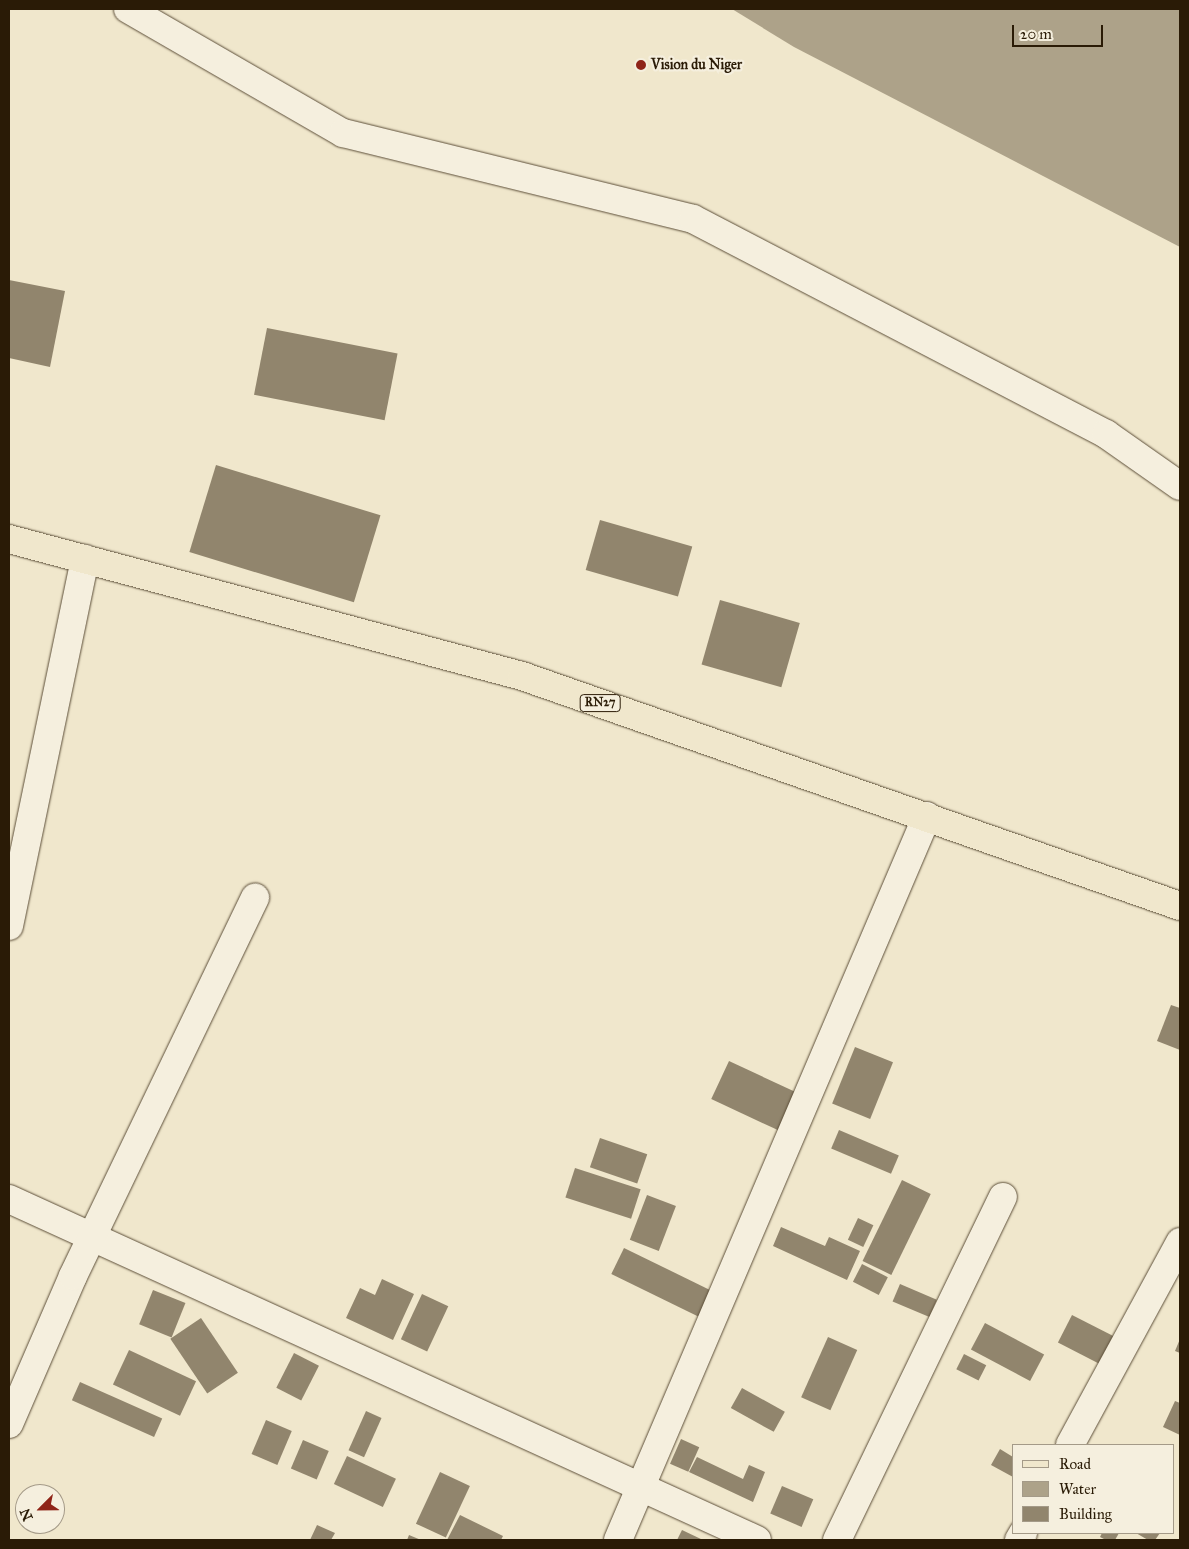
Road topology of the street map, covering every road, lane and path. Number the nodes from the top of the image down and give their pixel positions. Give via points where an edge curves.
1 (128, 9) edge
2 (1180, 486) edge
3 (9, 539) edge
4 (85, 559) junction
5 (927, 816) junction
6 (255, 898) dead end
7 (1180, 906) edge
8 (9, 926) edge
9 (1003, 1197) dead end
10 (9, 1199) edge
11 (92, 1237) junction
12 (1180, 1242) edge
13 (9, 1424) edge
14 (1071, 1444) edge
15 (640, 1488) junction
16 (847, 1537) edge
17 (618, 1540) edge
18 (757, 1540) edge

1 - 2 street via 343,133 693,219 1106,434
3 - 4 main road, RN27
4 - 5 main road, RN27 via 522,676
4 - 8 street
5 - 7 main road, RN27
5 - 15 street
6 - 11 street
9 - 16 street
10 - 11 street
11 - 13 street
11 - 15 street
12 - 14 street
15 - 17 street
15 - 18 street

